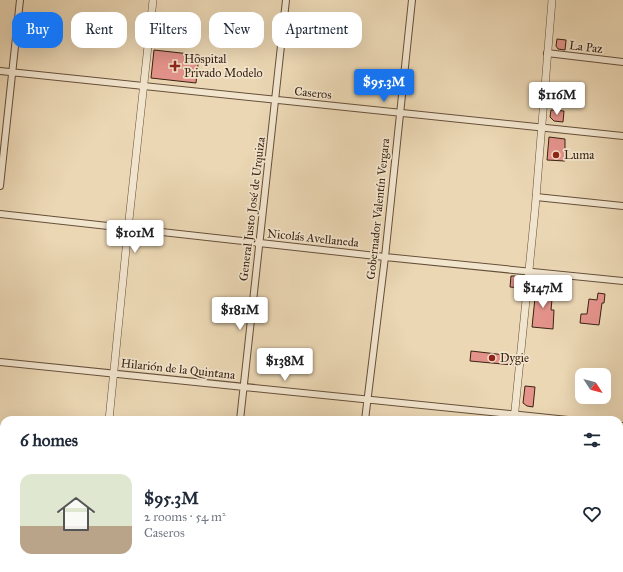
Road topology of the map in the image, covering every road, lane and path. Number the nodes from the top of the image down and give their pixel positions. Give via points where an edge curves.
1 (20, 0) edge
2 (153, 0) edge
3 (286, 0) edge
4 (412, 0) edge
5 (552, 0) edge
6 (547, 53) junction
7 (623, 62) edge
8 (0, 71) edge
9 (13, 72) junction
10 (144, 86) junction
11 (276, 100) junction
12 (399, 114) junction
13 (541, 127) junction
14 (623, 136) edge
15 (0, 186) edge
16 (536, 197) junction
17 (623, 206) edge
18 (0, 214) edge
19 (128, 229) junction
20 (259, 244) junction
21 (385, 257) junction
22 (528, 271) junction
23 (623, 281) edge
24 (0, 362) edge
25 (114, 373) junction
26 (243, 387) junction
27 (367, 399) junction
28 (109, 416) edge
29 (240, 416) edge
30 (365, 416) edge
31 (507, 416) edge
32 (515, 416) edge

1 - 9 street
2 - 10 street
3 - 11 street, General Justo José de Urquiza
4 - 12 street, Gobernador Valentín Vergara
5 - 6 street
6 - 7 street, La Paz
6 - 13 street
8 - 9 street, Caseros
9 - 10 street, Caseros
9 - 15 street
10 - 11 street, Caseros
10 - 19 street
11 - 12 street, Caseros
11 - 20 street, General Justo José de Urquiza
12 - 13 street, Caseros
12 - 21 street, Gobernador Valentín Vergara
13 - 14 street, Caseros
13 - 16 street
16 - 17 street
16 - 22 street
18 - 19 street, Nicolás Avellaneda
19 - 20 street, Nicolás Avellaneda
19 - 25 street
20 - 21 street, Nicolás Avellaneda
20 - 26 street, General Justo José de Urquiza
21 - 22 street, Nicolás Avellaneda
21 - 27 street, Gobernador Valentín Vergara
22 - 23 street, Nicolás Avellaneda
22 - 32 street
24 - 25 street, Hilarión de la Quintana
25 - 26 street, Hilarión de la Quintana
25 - 28 street
26 - 27 street, Hilarión de la Quintana
26 - 29 street, General Justo José de Urquiza
27 - 30 street, Gobernador Valentín Vergara
27 - 31 street, Hilarión de la Quintana

